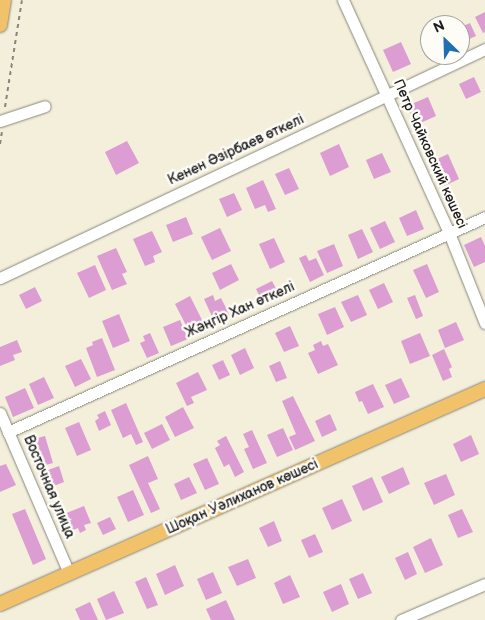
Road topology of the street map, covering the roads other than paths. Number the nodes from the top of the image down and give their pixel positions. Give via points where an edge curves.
1 (4, 0) edge
2 (343, 0) edge
3 (0, 25) edge
4 (485, 49) edge
5 (388, 96) junction
6 (45, 106) dead end
7 (2, 122) edge
8 (485, 217) edge
9 (449, 233) junction
10 (0, 278) edge
11 (485, 323) edge
12 (485, 389) edge
13 (0, 414) edge
14 (8, 432) junction
15 (69, 573) junction
16 (485, 584) edge
17 (0, 604) edge
18 (401, 620) edge

1 - 3 main road
2 - 5 street, Петр Чайковский көшесі
4 - 5 street, Кенен Әзірбаев өткелі
5 - 9 street, Петр Чайковский көшесі
5 - 10 street, Кенен Әзірбаев өткелі
6 - 7 street
8 - 9 street, Жәңгір Хан өткелі
9 - 11 street, Петр Чайковский көшесі
9 - 14 street, Жәңгір Хан өткелі
12 - 15 main road, Шоқан Уәлиханов көшесі
13 - 14 street, Восточная улица
14 - 15 street, Восточная улица
15 - 17 main road, Шоқан Уәлиханов көшесі
16 - 18 street

